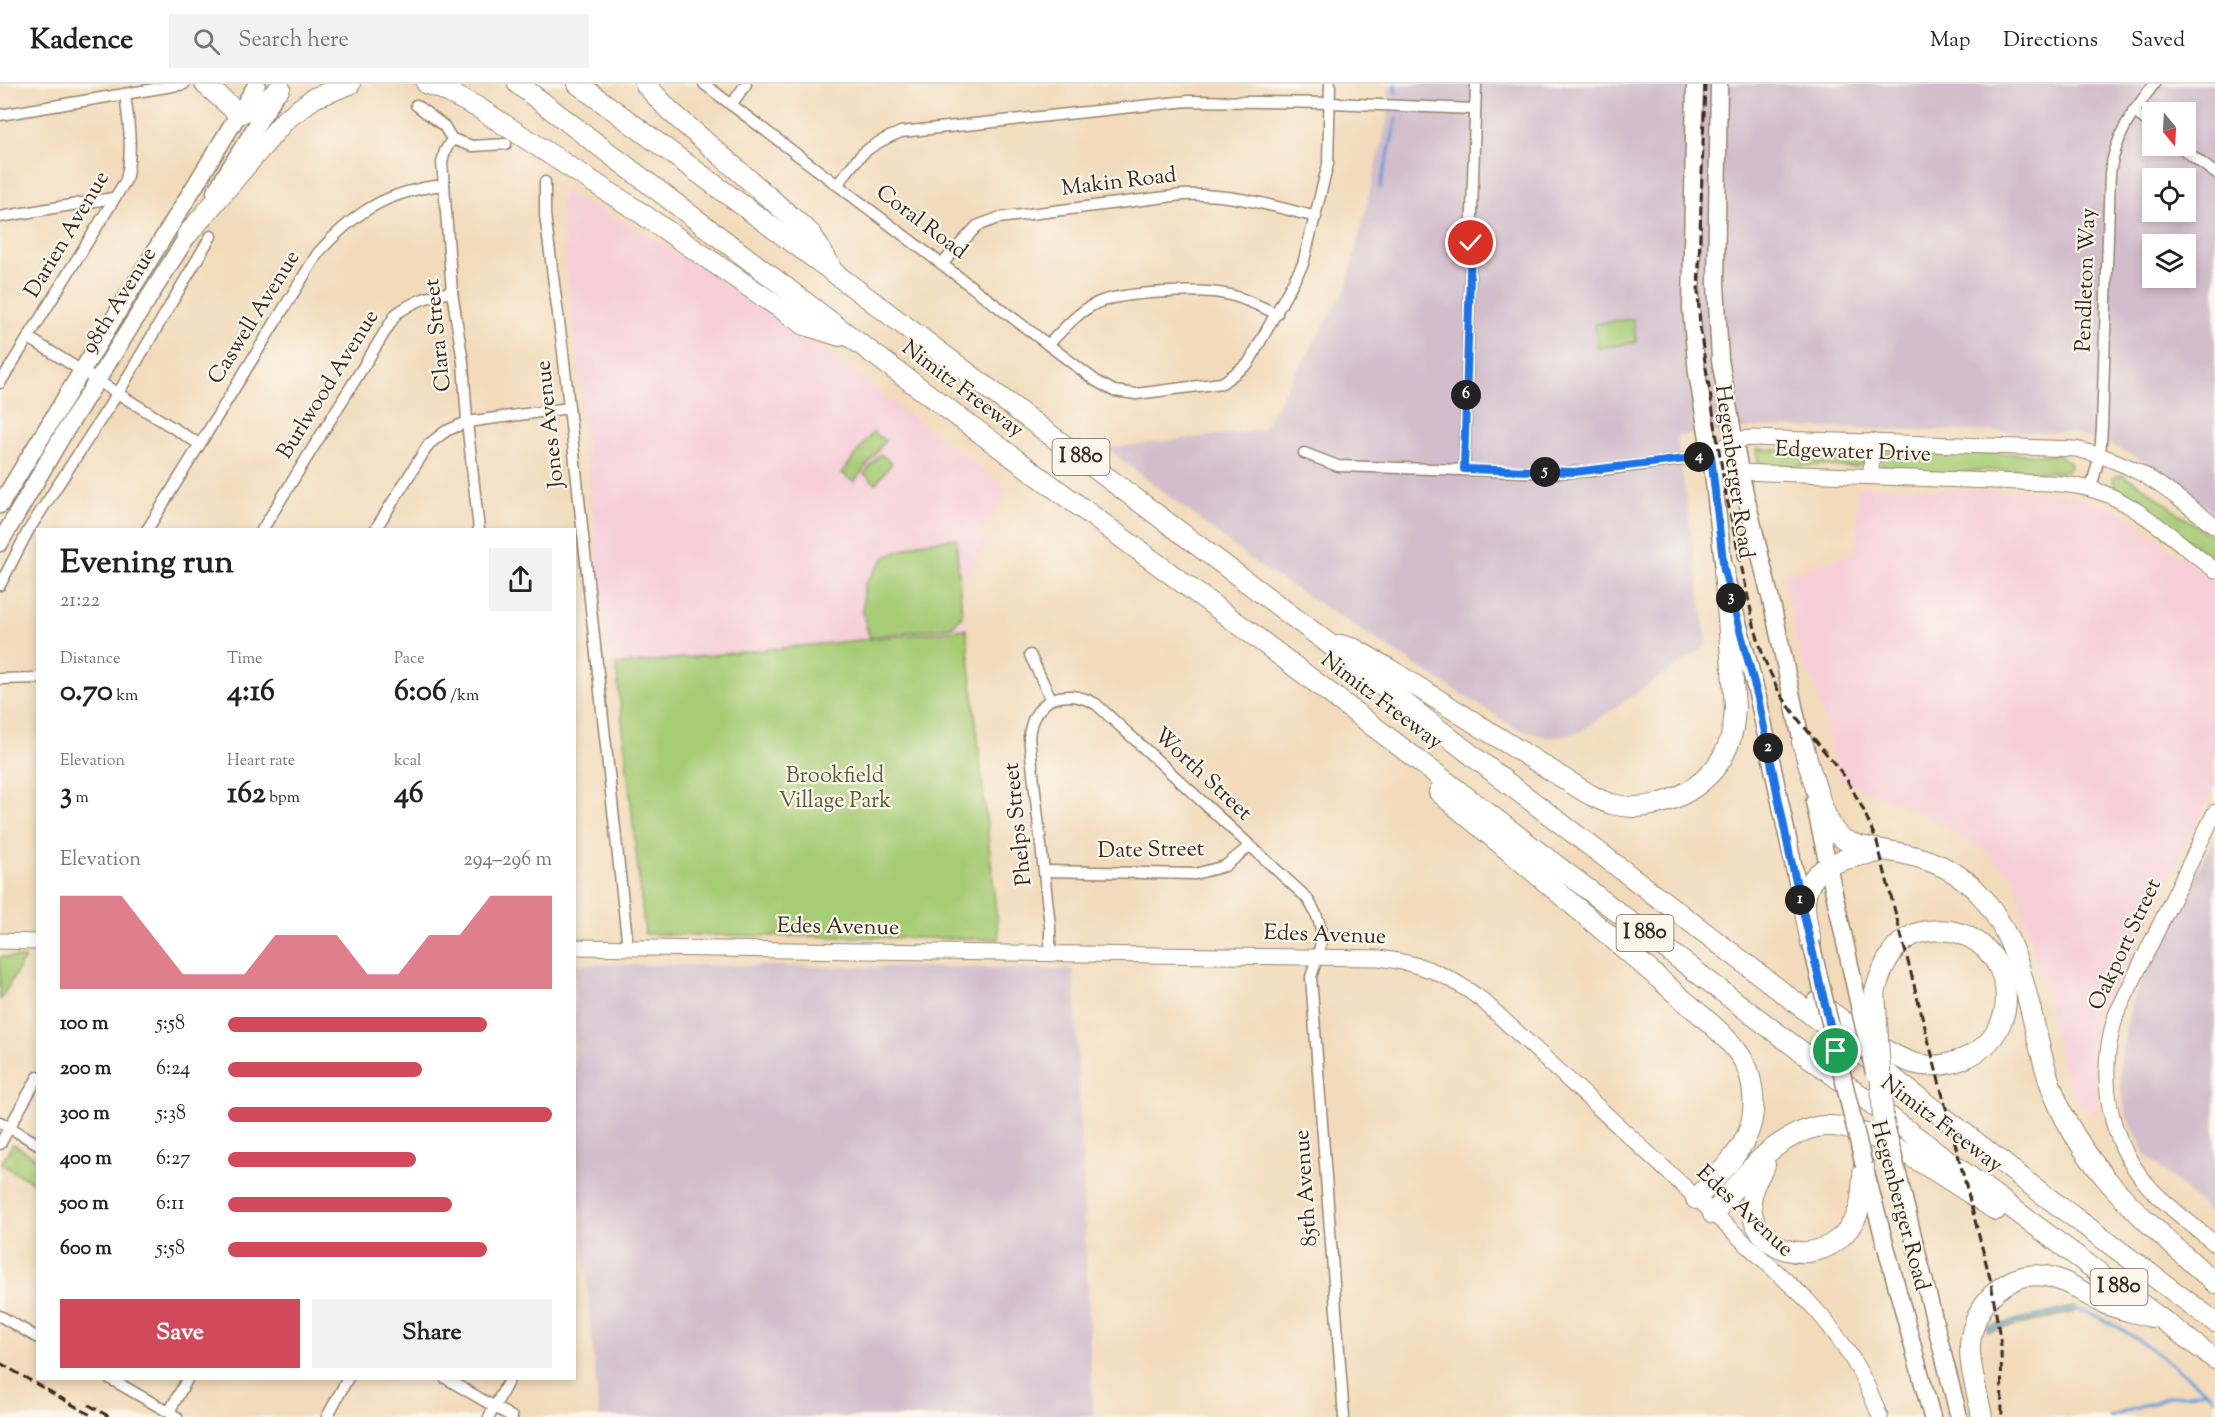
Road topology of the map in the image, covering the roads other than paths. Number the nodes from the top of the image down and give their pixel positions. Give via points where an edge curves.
1 (184, 84) edge
2 (205, 84) edge
3 (257, 84) edge
4 (350, 84) edge
5 (427, 84) edge
6 (518, 84) edge
7 (578, 84) edge
8 (645, 84) edge
9 (704, 84) edge
10 (746, 84) edge
11 (1330, 84) edge
12 (1476, 84) edge
13 (1695, 84) edge
14 (1719, 84) edge
15 (2154, 84) edge
16 (281, 86) edge
17 (153, 87) edge
18 (125, 94) junction
19 (1330, 103) junction
20 (416, 105) dead end
21 (731, 105) junction
22 (1474, 109) junction
23 (2133, 111) junction
24 (239, 114) junction
25 (0, 115) edge
26 (2142, 118) edge
27 (452, 139) junction
28 (506, 144) dead end
29 (2192, 156) edge
30 (2215, 173) edge
31 (545, 182) dead end
32 (838, 184) junction
33 (444, 185) junction
34 (113, 198) junction
35 (0, 217) edge
36 (1316, 217) junction
37 (188, 235) junction
38 (211, 236) dead end
39 (942, 264) junction
40 (837, 275) junction
41 (452, 292) junction
42 (1277, 314) junction
43 (29, 338) junction
44 (856, 341) junction
45 (1048, 345) junction
46 (81, 371) junction
47 (97, 381) junction
48 (0, 384) edge
49 (118, 393) junction
50 (569, 408) junction
51 (467, 422) junction
52 (1734, 440) junction
53 (1872, 441) junction
54 (199, 444) junction
55 (1304, 453) dead end
56 (2100, 454) junction
57 (1711, 456) junction
58 (1464, 469) junction
59 (1740, 472) junction
60 (1871, 476) junction
61 (2091, 488) junction
62 (0, 505) edge
63 (382, 524) edge
64 (2215, 526) edge
65 (148, 528) edge
66 (263, 528) edge
67 (479, 528) edge
68 (0, 543) edge
69 (1724, 570) junction
70 (2215, 570) edge
71 (0, 585) edge
72 (1256, 638) junction
73 (1324, 640) junction
74 (1030, 655) dead end
75 (36, 678) edge
76 (0, 679) edge
77 (1051, 699) junction
78 (1802, 742) junction
79 (2215, 812) edge
80 (1250, 846) junction
81 (1902, 853) junction
82 (1827, 866) junction
83 (1044, 871) junction
84 (0, 941) edge
85 (36, 942) edge
86 (1811, 943) junction
87 (576, 947) edge
88 (628, 948) junction
89 (1050, 953) junction
90 (1317, 957) junction
91 (1746, 964) junction
92 (36, 1080) edge
93 (1883, 1116) junction
94 (5, 1125) edge
95 (1789, 1138) junction
96 (36, 1143) edge
97 (0, 1144) edge
98 (1864, 1166) junction
99 (1696, 1199) junction
100 (1713, 1214) junction
101 (2037, 1226) junction
102 (2215, 1244) edge
103 (2215, 1283) edge
104 (0, 1316) edge
105 (2163, 1320) junction
106 (2215, 1322) edge
107 (36, 1337) edge
108 (2215, 1359) edge
109 (112, 1380) edge
110 (187, 1380) edge
111 (347, 1380) edge
112 (448, 1380) edge
113 (509, 1380) edge
114 (492, 1412) edge
115 (173, 1415) edge
116 (327, 1417) edge
117 (512, 1417) edge
118 (1344, 1417) edge
119 (1880, 1417) edge
120 (1932, 1417) edge
121 (1959, 1417) edge
122 (1982, 1417) edge

1 - 17 street
2 - 24 highway
3 - 24 main road, 98th Avenue
4 - 37 highway via 314,98 285,120
5 - 44 highway via 477,107 805,325
6 - 44 highway, Nimitz Freeway / I 880
7 - 40 highway, Nimitz Freeway / I 880
8 - 40 highway via 670,111 811,234
9 - 21 street, Coral Road
10 - 21 street
11 - 19 street
12 - 22 street
13 - 57 main road, Hegenberger Road via 1690,309
14 - 52 main road, Hegenberger Road via 1718,322 1720,360
15 - 23 street, Pendleton Way
16 - 24 highway via 271,98
16 - 37 main road, 98th Avenue
17 - 18 street
18 - 25 street
18 - 34 street, Darien Avenue via 131,160 126,180
19 - 22 street
19 - 32 street via 1188,101 901,132 876,142 858,157
19 - 36 street via 1328,164
20 - 27 street via 444,126
21 - 32 street, Coral Road
22 - 58 street
23 - 26 street
23 - 56 street, Pendleton Way via 2113,152 2110,173
24 - 46 main road, 98th Avenue
27 - 28 street via 472,146
27 - 33 street, Clara Street via 442,163
29 - 30 street
31 - 50 street, Jones Avenue via 545,215
32 - 39 street, Coral Road
33 - 41 street, Clara Street
33 - 54 street, Caswell Avenue via 384,199 339,229 318,253
34 - 35 street
34 - 43 street, Darien Avenue
36 - 39 street, Makin Road via 1238,197 1210,194 998,218 977,226
36 - 42 street via 1303,264
37 - 47 main road, 98th Avenue
38 - 49 street, 98th Avenue
39 - 45 street, Coral Road
40 - 73 highway, Nimitz Freeway / I 880
41 - 51 street, Clara Street
41 - 66 street, Burlwood Avenue via 426,296 396,314
42 - 45 street via 1230,295 1205,290 1119,296 1098,302 1079,314
42 - 45 street, Coral Road via 1248,364 1222,384 1136,394 1114,391
43 - 46 street
43 - 48 street, Darien Avenue
44 - 72 highway, Nimitz Freeway / I 880
46 - 47 street
46 - 62 main road, 98th Avenue
47 - 49 street
47 - 68 main road, 98th Avenue
49 - 54 street
49 - 71 street, 98th Avenue via 28,531
50 - 51 street
50 - 88 street, Jones Avenue
51 - 63 street via 429,444
51 - 67 street, Clara Street
52 - 53 main road, Edgewater Drive
52 - 57 main road
52 - 59 main road, Hegenberger Road
53 - 56 main road, Edgewater Drive via 2064,448
53 - 60 main road
54 - 65 street, Caswell Avenue
55 - 58 street via 1338,466
56 - 61 street, Pendleton Way
56 - 64 main road, Edgewater Drive via 2142,472
57 - 58 street via 1574,472
57 - 59 main road, Edgewater Drive
57 - 69 main road, Hegenberger Road
59 - 60 main road, Edgewater Drive
59 - 78 main road, Hegenberger Road
60 - 61 main road, Edgewater Drive
61 - 70 main road, Edgewater Drive via 2124,502
69 - 73 highway via 1734,729 1715,769 1692,788 1664,802 1642,807 1612,804 1587,793 1355,649
69 - 86 main road, Hegenberger Road via 1758,698
72 - 99 highway via 1644,966 1732,1046 1749,1074 1750,1133 1742,1149
72 - 101 highway, Nimitz Freeway / I 880
73 - 91 highway, Nimitz Freeway / I 880
74 - 77 street
75 - 76 street
77 - 80 street, Worth Street via 1067,694 1096,704
77 - 83 street, Phelps Street via 1039,707 1031,721 1029,737
78 - 81 highway via 1836,834 1860,846
78 - 82 main road, Hegenberger Road
79 - 102 main road, Oakport Street via 2116,1015 2108,1050 2106,1087 2120,1143 2129,1159 2151,1188
80 - 83 street, Date Street via 1225,866 1195,874
80 - 90 street, Worth Street via 1313,908 1322,941
81 - 82 highway via 1861,855
81 - 103 highway via 1939,864 1960,876 1998,916 2017,956 2052,1087 2076,1137 2095,1168 2128,1204
82 - 86 highway via 1814,877 1804,905
82 - 93 main road, Hegenberger Road, bridge
83 - 89 street, Phelps Street
84 - 85 main road
86 - 98 main road, Hegenberger Road, bridge
87 - 88 main road, Edes Avenue
88 - 89 main road, Edes Avenue
89 - 90 main road, Edes Avenue
90 - 99 main road, Edes Avenue via 1407,962 1459,982
90 - 118 street, 85th Avenue via 1311,977
91 - 93 highway, bridge via 1800,991 1881,1046 1915,1064 1936,1066 1974,1054 2000,1026 2005,1012 2004,980 1989,953 1961,932 1943,929 1908,937 1894,948 1875,992
91 - 106 highway, Nimitz Freeway / I 880
92 - 94 street
93 - 121 main road, Hegenberger Road, bridge
94 - 96 street
94 - 97 street
95 - 98 highway via 1767,1163 1752,1192 1758,1226 1767,1239 1782,1249 1815,1252 1843,1236 1859,1211
95 - 100 highway via 1755,1165
95 - 101 highway via 1826,1126 1870,1136 1999,1212
98 - 120 main road, Hegenberger Road
99 - 100 main road, Edes Avenue
100 - 119 main road, Edes Avenue via 1828,1323 1863,1375
101 - 105 highway, Nimitz Freeway / I 880
104 - 107 street
105 - 108 highway, Nimitz Freeway / I 880
105 - 122 highway via 2100,1302 2073,1284 2052,1277 2018,1277 1985,1302 1975,1322 1971,1345
109 - 115 street
110 - 115 street
111 - 116 street
112 - 114 street
113 - 114 street
114 - 117 street

